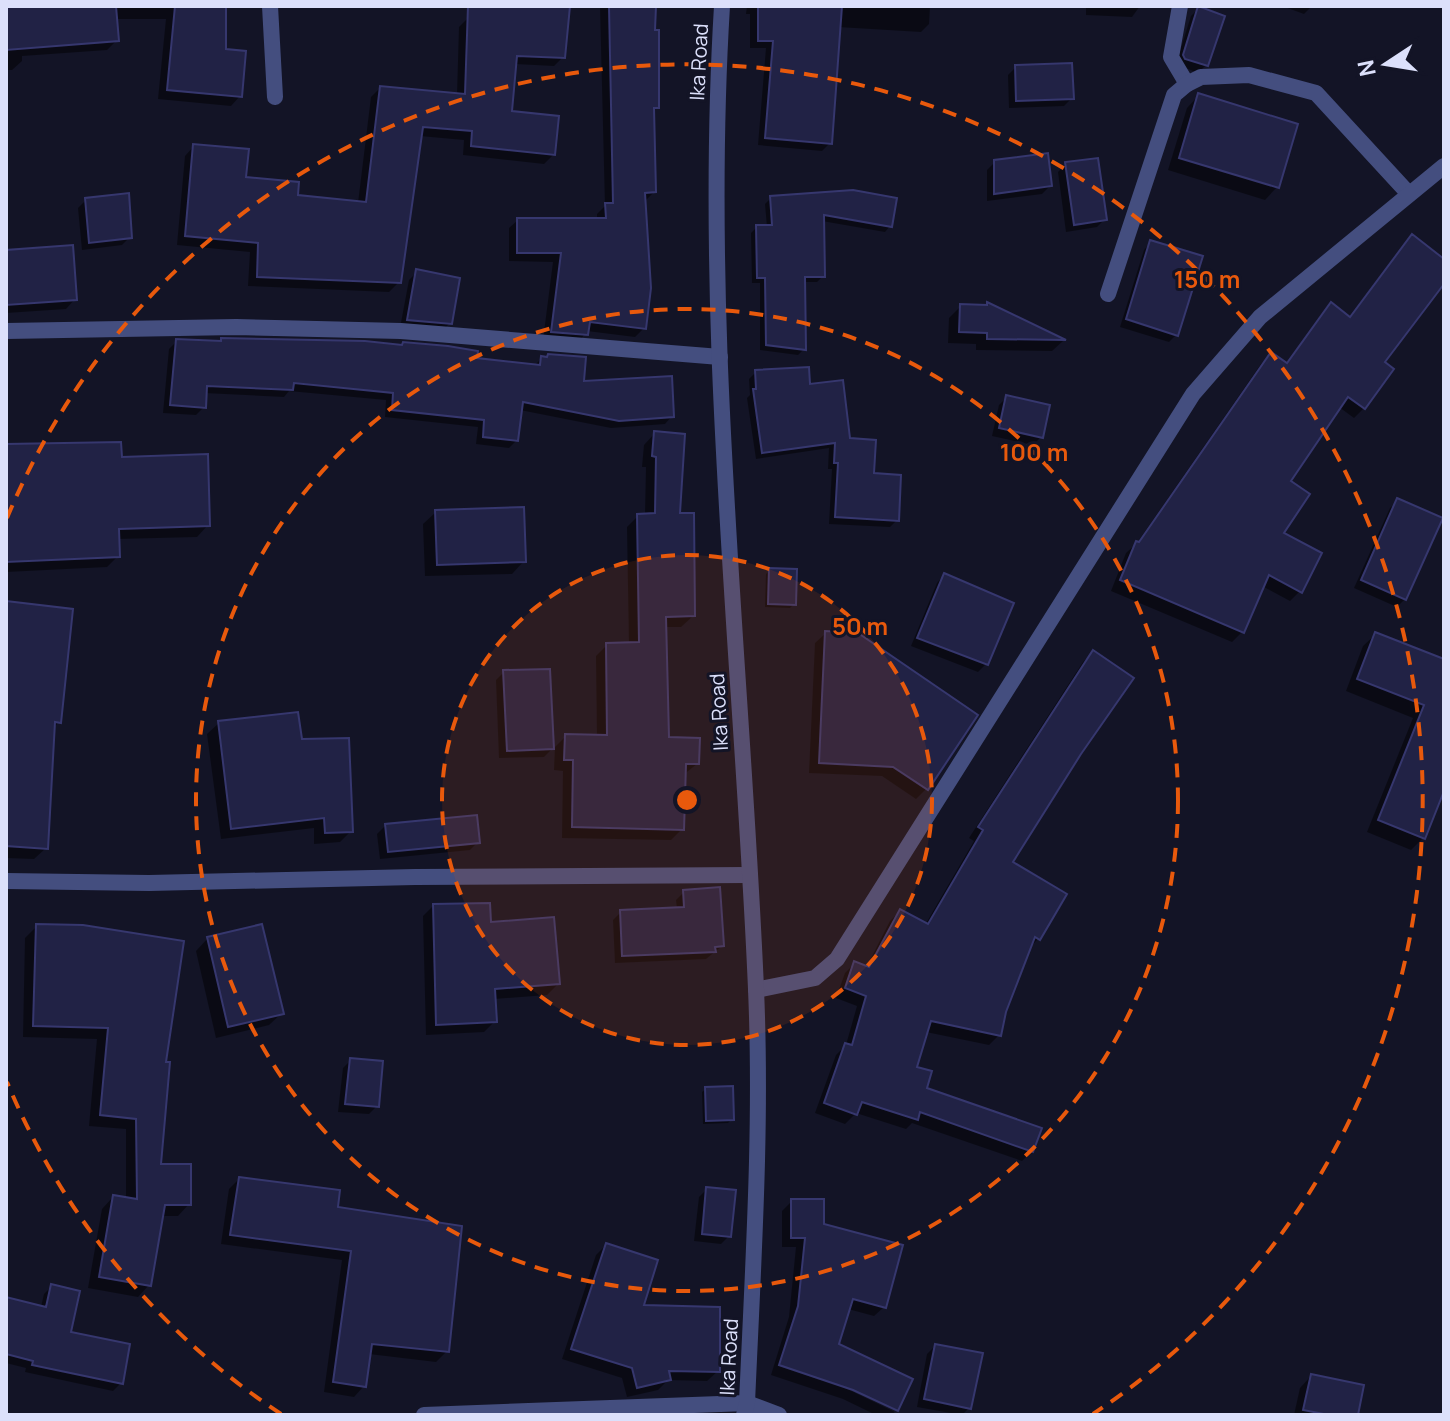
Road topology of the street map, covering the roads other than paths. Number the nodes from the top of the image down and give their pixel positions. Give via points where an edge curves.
1 (270, 6) edge
2 (722, 6) edge
3 (1180, 6) edge
4 (1187, 84) junction
5 (275, 97) dead end
6 (1444, 166) edge
7 (1409, 194) junction
8 (1108, 294) dead end
9 (6, 331) edge
10 (720, 357) junction
11 (748, 875) junction
12 (6, 881) edge
13 (756, 990) junction
14 (746, 1409) edge
15 (424, 1415) edge
16 (779, 1415) edge

1 - 5 street
2 - 10 street, Ika Road via 717,101
3 - 4 street via 1171,57
4 - 7 street via 1201,77 1249,75 1316,93
4 - 8 street via 1174,95
6 - 7 street
7 - 13 street via 1260,317 1193,394 837,959 815,978
9 - 10 street via 401,331
10 - 11 street, Ika Road
11 - 12 street
11 - 13 street, Ika Road
13 - 14 street, Ika Road via 758,1128
14 - 15 street
14 - 16 street

